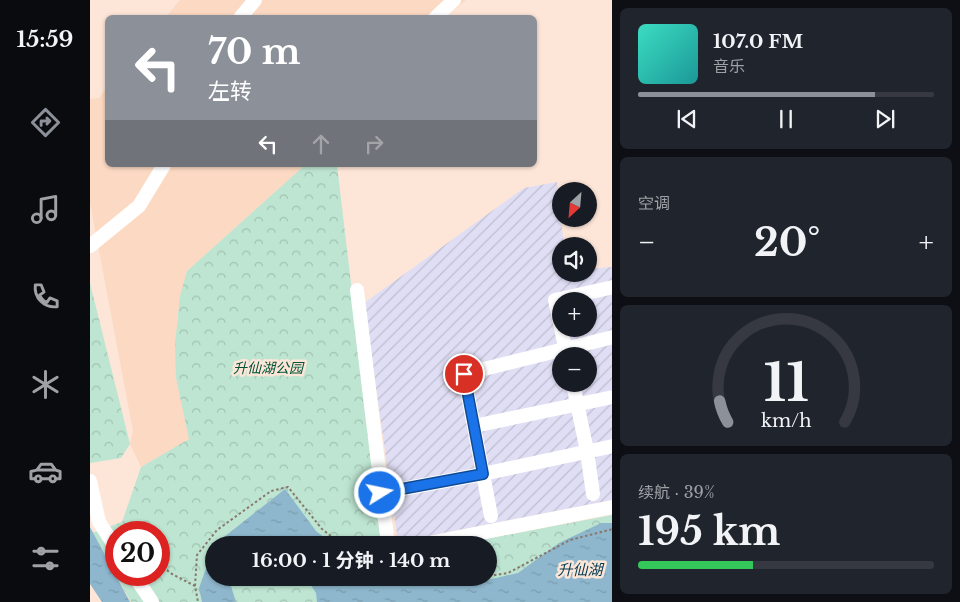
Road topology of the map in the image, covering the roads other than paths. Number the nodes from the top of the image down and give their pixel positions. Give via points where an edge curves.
1 (255, 0) edge
2 (454, 0) edge
3 (242, 15) edge
4 (438, 15) edge
5 (163, 167) edge
6 (90, 246) edge
7 (612, 287) edge
8 (357, 290) dead end
9 (612, 337) edge
10 (565, 347) edge
11 (581, 347) edge
12 (552, 355) edge
13 (575, 392) edge
14 (612, 397) edge
15 (577, 405) junction
16 (474, 426) junction
17 (612, 446) edge
18 (587, 451) junction
19 (483, 474) junction
20 (90, 482) edge
21 (380, 493) junction
22 (593, 494) dead end
23 (612, 507) edge
24 (491, 516) dead end
25 (105, 531) edge
26 (387, 536) edge
27 (465, 536) edge
28 (141, 586) edge
29 (152, 602) edge

1 - 3 street
2 - 4 street
5 - 6 street via 139,206
7 - 10 street via 555,300
8 - 21 street
9 - 11 street
12 - 16 street via 464,374
13 - 15 street
14 - 15 street
15 - 16 street
15 - 18 street
16 - 19 street
17 - 18 street
18 - 19 street
18 - 22 street
19 - 21 street
19 - 24 street
20 - 25 street via 99,522
21 - 26 street
23 - 27 street
28 - 29 street

